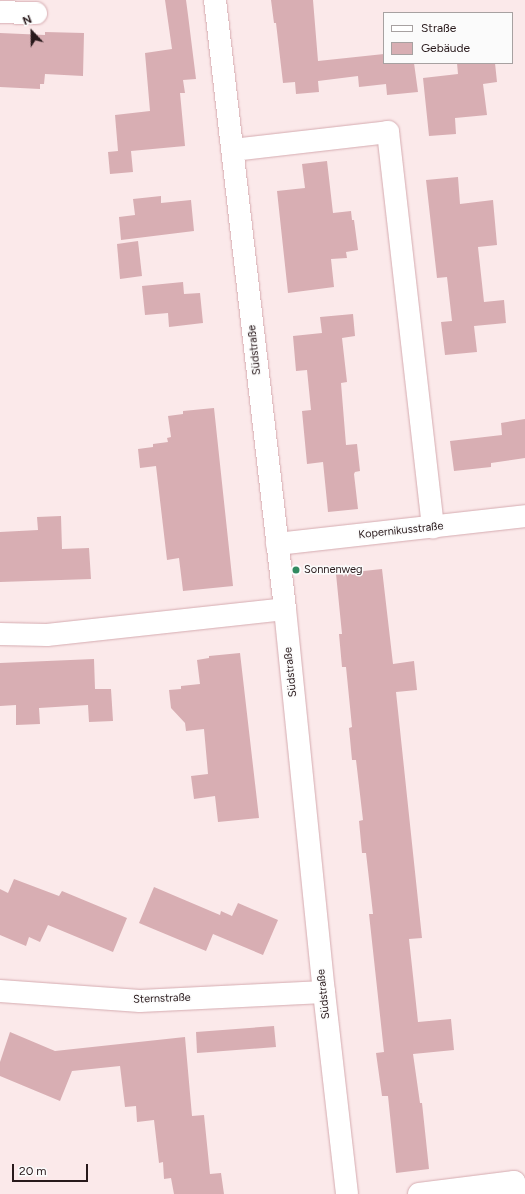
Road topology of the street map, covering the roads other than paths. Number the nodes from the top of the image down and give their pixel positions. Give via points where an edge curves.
1 (215, 0) edge
2 (0, 12) edge
3 (36, 13) dead end
4 (232, 150) junction
5 (525, 516) edge
6 (433, 527) junction
7 (277, 544) junction
8 (285, 609) junction
9 (0, 634) edge
10 (0, 992) edge
11 (324, 992) junction
12 (347, 1194) edge
13 (419, 1194) edge
14 (516, 1194) edge

1 - 4 street, Südstraße
2 - 3 street
4 - 6 street via 388,132
4 - 7 street, Südstraße
5 - 6 street, Kopernikusstraße
6 - 7 street, Kopernikusstraße
7 - 8 street, Südstraße
8 - 9 street via 46,635
8 - 11 street, Südstraße
10 - 11 street, Sternstraße via 140,1001
11 - 12 street, Südstraße
13 - 14 street via 514,1182

